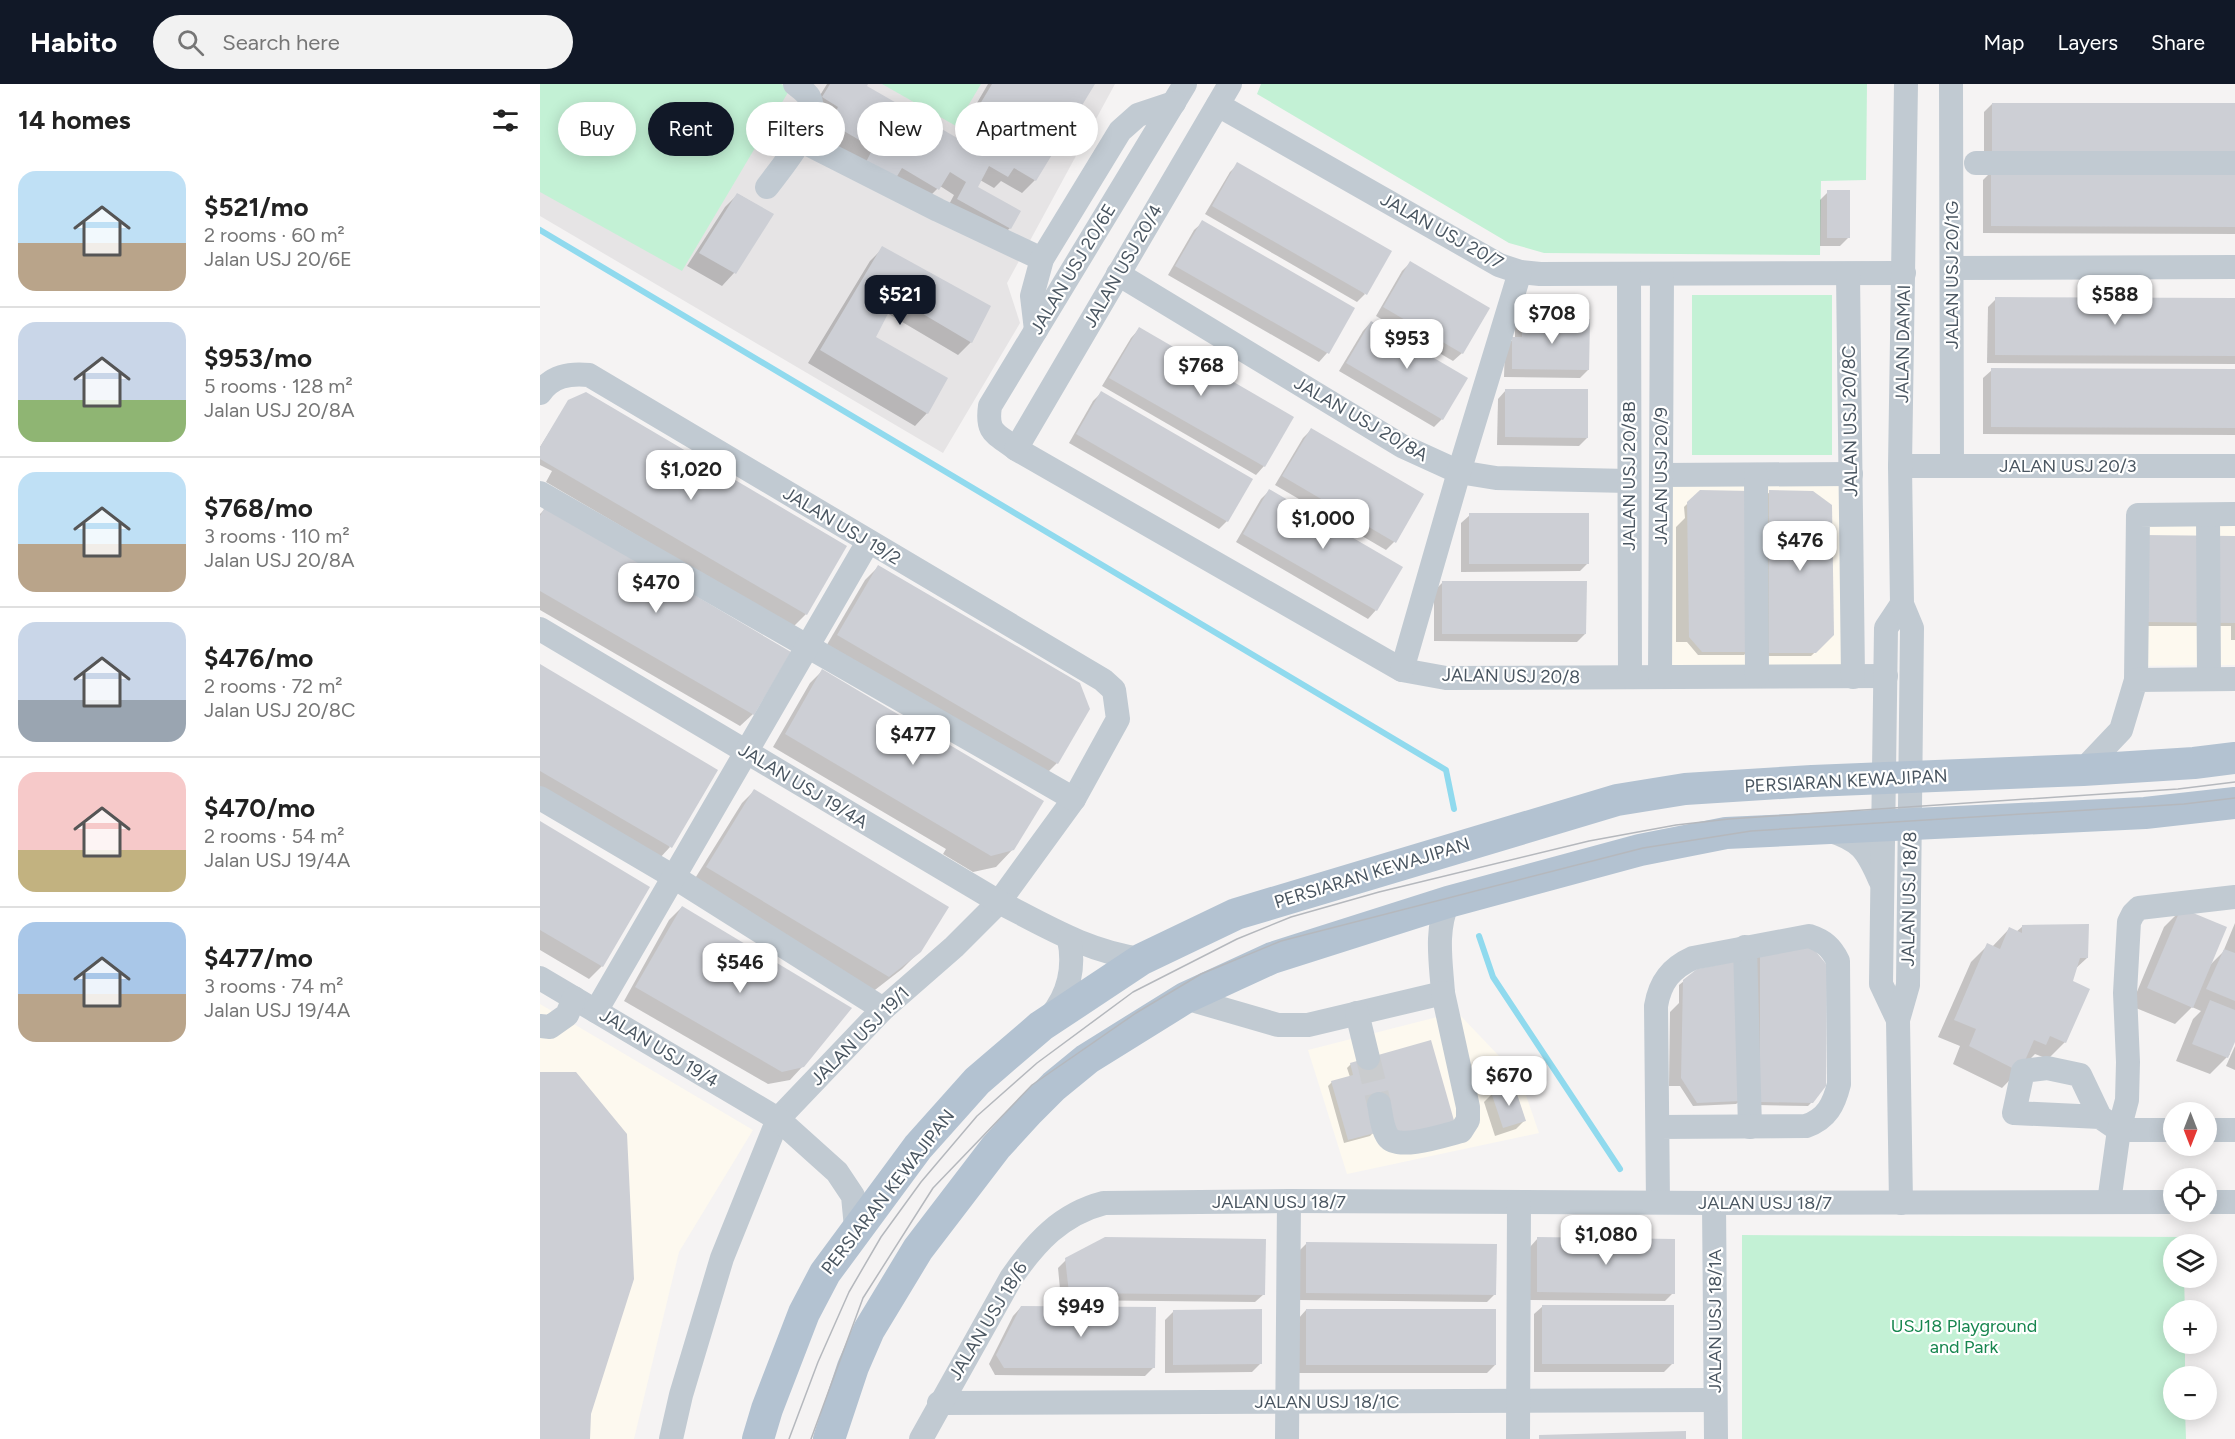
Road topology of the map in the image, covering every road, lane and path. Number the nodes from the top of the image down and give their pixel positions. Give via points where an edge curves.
1 (795, 84) edge
2 (1230, 84) edge
3 (1906, 84) edge
4 (1951, 84) edge
5 (1179, 93) edge
6 (810, 102) edge
7 (1218, 105) junction
8 (789, 156) edge
9 (832, 156) edge
10 (1976, 163) dead end
11 (2235, 163) edge
12 (767, 187) dead end
13 (1042, 259) junction
14 (2235, 267) edge
15 (1952, 268) junction
16 (1520, 272) junction
17 (1904, 273) junction
18 (1118, 274) junction
19 (1848, 274) junction
20 (1629, 275) junction
21 (1662, 275) junction
22 (1036, 330) junction
23 (543, 389) edge
24 (1016, 449) junction
25 (1900, 466) junction
26 (1952, 466) junction
27 (2235, 466) edge
28 (1459, 472) junction
29 (1851, 474) junction
30 (1661, 475) junction
31 (1756, 475) junction
32 (1629, 480) junction
33 (540, 493) edge
34 (2208, 514) junction
35 (2235, 514) edge
36 (868, 542) junction
37 (1902, 604) junction
38 (540, 629) edge
39 (808, 646) junction
40 (1402, 670) junction
41 (1660, 676) junction
42 (1756, 676) junction
43 (1886, 676) junction
44 (1630, 677) junction
45 (1853, 677) junction
46 (2209, 679) junction
47 (2235, 679) edge
48 (1103, 680) joint
49 (2136, 680) junction
50 (746, 752) junction
51 (2235, 758) edge
52 (2083, 770) junction
53 (1897, 778) junction
54 (540, 798) edge
55 (1074, 799) junction
56 (2235, 803) edge
57 (1897, 825) junction
58 (1826, 829) junction
59 (674, 877) junction
60 (1883, 888) junction
61 (2235, 897) edge
62 (999, 902) junction
63 (1448, 902) junction
64 (1069, 939) junction
65 (1745, 947) junction
66 (1142, 959) junction
67 (540, 978) edge
68 (1443, 993) junction
69 (574, 998) junction
70 (1185, 998) junction
71 (883, 1009) junction
72 (596, 1011) junction
73 (1357, 1013) junction
74 (1898, 1020) junction
75 (540, 1026) edge
76 (1041, 1026) junction
77 (1368, 1058) tunnel mouth
78 (1379, 1104) tunnel mouth
79 (778, 1119) junction
80 (2110, 1123) junction
81 (1658, 1127) junction
82 (1750, 1127) junction
83 (2163, 1129) edge
84 (2217, 1130) edge
85 (2235, 1130) edge
86 (1289, 1201) junction
87 (1658, 1202) junction
88 (2109, 1202) junction
89 (2163, 1202) edge
90 (1104, 1203) joint
91 (1519, 1203) junction
92 (1714, 1203) junction
93 (1901, 1203) junction
94 (856, 1228) junction
95 (1715, 1400) junction
96 (1518, 1401) junction
97 (1288, 1402) junction
98 (939, 1404) junction
99 (670, 1439) edge
100 (758, 1439) edge
101 (830, 1439) edge
102 (921, 1439) edge
103 (1287, 1439) edge
104 (1518, 1439) edge
105 (1716, 1439) edge

1 - 6 street
2 - 7 street, JALAN USJ 20/4
3 - 17 street, JALAN DAMAI
4 - 15 street, JALAN USJ 20/1G
5 - 13 street via 1120,131
5 - 22 street, JALAN USJ 20/6E
7 - 16 street, JALAN USJ 20/7 via 1499,265
7 - 18 street, JALAN USJ 20/4
8 - 12 street
9 - 13 street
10 - 11 street
13 - 22 street via 1032,296
14 - 15 street
15 - 26 street, JALAN USJ 20/1G
16 - 20 street, JALAN USJ 20/7
16 - 28 street
17 - 19 street, JALAN USJ 20/7
17 - 25 street, JALAN DAMAI
18 - 24 street, JALAN USJ 20/4
18 - 28 street, JALAN USJ 20/8A via 1402,446
19 - 21 street, JALAN USJ 20/7
19 - 29 street, JALAN USJ 20/8C
20 - 21 street, JALAN USJ 20/7
20 - 32 street, JALAN USJ 20/8B
21 - 30 street, JALAN USJ 20/9
22 - 24 street, JALAN USJ 20/6E via 990,406 991,430
23 - 36 street, JALAN USJ 19/2 via 560,377 574,373 589,375
24 - 40 street, JALAN USJ 20/8
25 - 26 street, JALAN USJ 20/3
25 - 37 street, JALAN DAMAI
26 - 27 street, JALAN USJ 20/3
28 - 32 street, JALAN USJ 20/8A via 1504,479
28 - 40 street
29 - 31 street
29 - 45 street, JALAN USJ 20/8C
30 - 31 street
30 - 41 street, JALAN USJ 20/9
31 - 42 street
32 - 44 street, JALAN USJ 20/8B
33 - 39 street
34 - 35 street
34 - 46 street
34 - 49 street via 2138,515
36 - 39 street
36 - 48 street, JALAN USJ 19/2
37 - 43 street, JALAN DAMAI via 1886,628
37 - 53 street, JALAN DAMAI via 1912,628
38 - 50 street, JALAN USJ 19/4A
39 - 50 street
39 - 55 street
40 - 44 street, JALAN USJ 20/8 via 1446,678
41 - 42 street, JALAN USJ 20/8
41 - 44 street, JALAN USJ 20/8
42 - 45 street, JALAN USJ 20/8
43 - 45 street, JALAN USJ 20/8
43 - 53 street, JALAN DAMAI
46 - 47 street
46 - 49 street
48 - 55 street, JALAN USJ 19/1 via 1114,690 1118,719
49 - 52 street via 2121,730
50 - 59 street
50 - 62 street, JALAN USJ 19/4A
51 - 52 main road, PERSIARAN KEWAJIPAN
52 - 53 main road, PERSIARAN KEWAJIPAN
53 - 57 street, JALAN DAMAI
53 - 66 main road, PERSIARAN KEWAJIPAN via 1685,789 1617,800 1236,914
54 - 59 street
55 - 62 street, JALAN USJ 19/1
56 - 57 main road via 2145,813
57 - 58 main road
57 - 60 street, JALAN USJ 18/8
57 - 74 street, JALAN USJ 18/8 via 1908,985
58 - 60 street via 1844,834 1868,854
58 - 63 main road via 1726,833 1689,840
59 - 71 street
59 - 72 street
60 - 74 street, JALAN USJ 18/8 via 1881,984
61 - 80 street via 2139,908 2129,921 2125,993 2127,1100
62 - 64 street, JALAN USJ 19/4A
62 - 71 street, JALAN USJ 19/1
63 - 68 street via 1439,940
63 - 70 main road via 1272,958
64 - 66 street, JALAN USJ 19/4A via 1115,956
64 - 76 street via 1070,978 1060,1003
65 - 81 street via 1679,964 1658,992
65 - 82 street
65 - 82 street via 1809,936 1832,949 1838,961 1839,1084 1835,1100 1816,1123
66 - 76 main road, PERSIARAN KEWAJIPAN
67 - 69 street, JALAN USJ 19/4
68 - 73 street
68 - 78 street via 1468,1120 1461,1131 1395,1143 1387,1136
69 - 72 street, JALAN USJ 19/4
69 - 75 street via 567,1015 550,1027
70 - 73 street via 1278,1025 1308,1025
70 - 101 main road via 1087,1059 1054,1086 996,1147 918,1249 869,1330
71 - 79 street, JALAN USJ 19/1
72 - 79 street, JALAN USJ 19/4
73 - 77 street
74 - 93 street, JALAN USJ 18/8
76 - 94 main road, PERSIARAN KEWAJIPAN via 976,1081 918,1147
79 - 94 street, JALAN USJ 19/4 via 837,1172 853,1196
79 - 99 street, JALAN USJ 19/1 via 722,1258
80 - 83 street
80 - 88 street
81 - 82 street
81 - 87 street
84 - 85 street
86 - 90 street, JALAN USJ 18/7
86 - 91 street, JALAN USJ 18/7
86 - 97 street
87 - 91 street, JALAN USJ 18/7
87 - 92 street, JALAN USJ 18/7
88 - 89 street, JALAN USJ 18/7
88 - 93 street, JALAN USJ 18/7
90 - 98 street, JALAN USJ 18/6 via 1069,1216 1026,1256
91 - 96 street
92 - 93 street, JALAN USJ 18/7
92 - 95 street, JALAN USJ 18/1A
94 - 100 main road, PERSIARAN KEWAJIPAN via 804,1312
95 - 96 street, JALAN USJ 18/1C
95 - 105 street, JALAN USJ 18/1A
96 - 97 street, JALAN USJ 18/1C
96 - 104 street
97 - 98 street, JALAN USJ 18/1C
97 - 103 street
98 - 102 street, JALAN USJ 18/6

